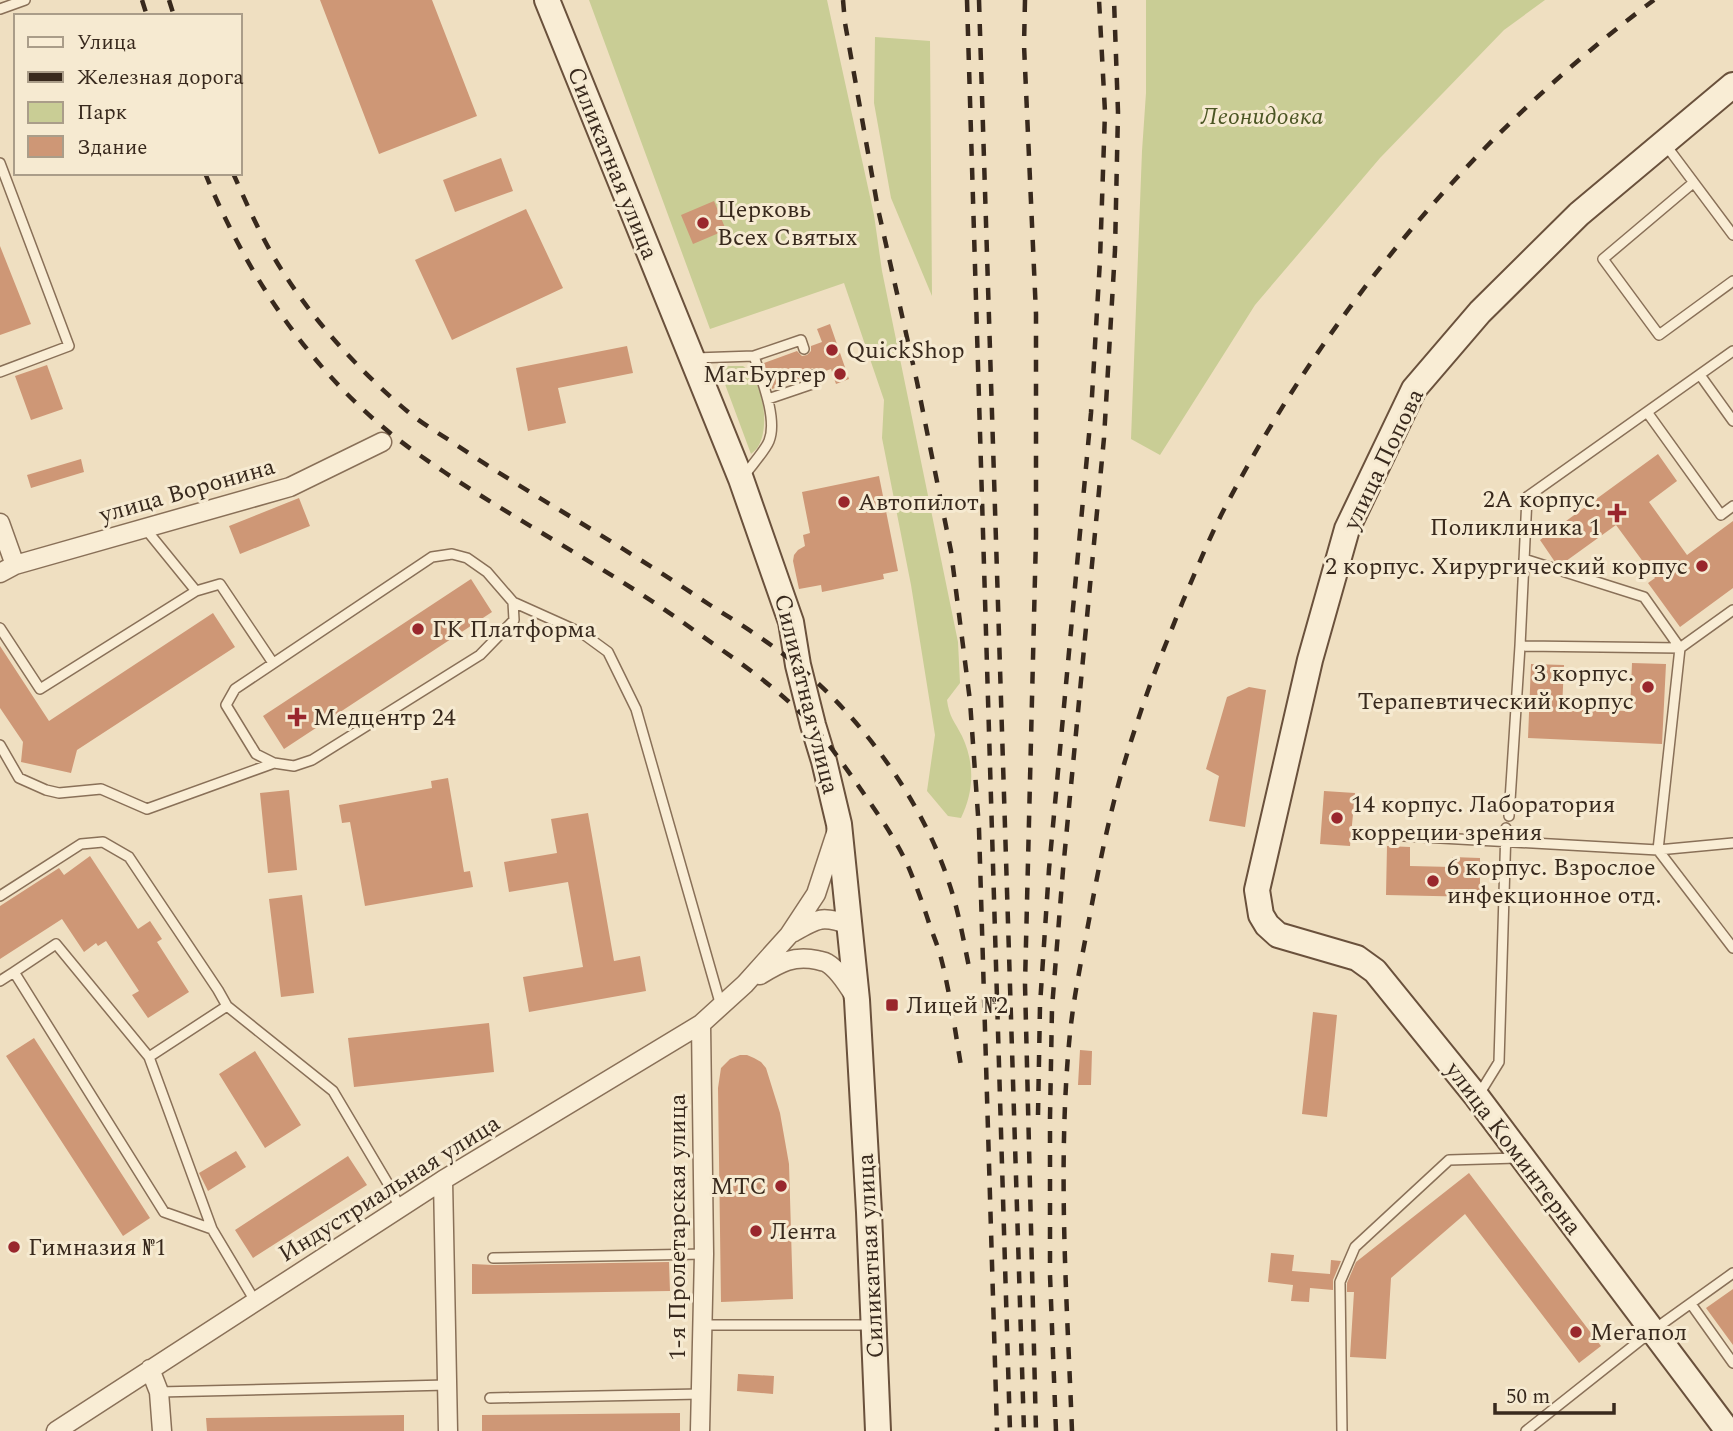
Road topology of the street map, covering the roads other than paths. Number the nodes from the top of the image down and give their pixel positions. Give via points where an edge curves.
1 (25, 0) edge
2 (547, 0) edge
3 (0, 9) edge
4 (1733, 85) edge
5 (1664, 143) junction
6 (0, 163) edge
7 (1693, 183) junction
8 (1733, 235) edge
9 (1733, 281) edge
10 (804, 349) dead end
11 (1733, 351) edge
12 (754, 356) junction
13 (692, 358) junction
14 (0, 372) edge
15 (813, 375) dead end
16 (1700, 375) junction
17 (768, 399) junction
18 (1647, 412) junction
19 (1733, 421) edge
20 (382, 442) dead end
21 (741, 480) junction
22 (1733, 506) edge
23 (0, 523) edge
24 (144, 527) junction
25 (1524, 559) junction
26 (7, 569) edge
27 (196, 591) junction
28 (513, 602) junction
29 (1733, 610) edge
30 (0, 628) edge
31 (1520, 646) junction
32 (1680, 648) junction
33 (273, 663) junction
34 (0, 745) edge
35 (274, 763) junction
36 (1509, 816) dead end
37 (839, 824) junction
38 (1506, 828) dead end
39 (1368, 834) dead end
40 (1506, 842) junction
41 (1733, 843) edge
42 (1658, 850) junction
43 (0, 896) edge
44 (1261, 915) joint
45 (850, 925) junction
46 (789, 935) junction
47 (1733, 948) edge
48 (14, 972) junction
49 (0, 981) edge
50 (745, 984) junction
51 (857, 1000) junction
52 (227, 1006) junction
53 (721, 1006) junction
54 (701, 1024) junction
55 (149, 1057) junction
56 (1484, 1091) junction
57 (1524, 1154) junction
58 (443, 1180) junction
59 (400, 1208) junction
60 (212, 1229) junction
61 (704, 1254) junction
62 (493, 1258) dead end
63 (1733, 1273) edge
64 (255, 1301) junction
65 (1691, 1304) junction
66 (703, 1325) junction
67 (874, 1325) junction
68 (1652, 1331) junction
69 (1733, 1363) edge
70 (150, 1369) junction
71 (447, 1385) junction
72 (159, 1392) junction
73 (701, 1394) junction
74 (490, 1398) dead end
75 (56, 1431) edge
76 (162, 1431) edge
77 (448, 1431) edge
78 (700, 1431) edge
79 (878, 1431) edge
80 (1342, 1431) edge
81 (1526, 1431) edge
82 (1728, 1431) edge

1 - 3 lane
2 - 13 street, Силикатная улица
4 - 5 street, улица Попова
5 - 7 lane
5 - 44 street, улица Попова via 1579,214 1519,273 1414,389 1346,529 1310,660 1260,880
6 - 14 lane via 69,346
7 - 8 lane
7 - 9 lane via 1603,259 1659,335
10 - 12 lane via 801,340 769,356
11 - 16 lane
12 - 13 lane
12 - 17 lane
13 - 21 street, Силикатная улица
15 - 17 lane via 815,383 795,385
16 - 18 lane
16 - 19 lane
17 - 21 lane via 769,441
18 - 22 lane via 1721,515
18 - 25 lane via 1527,497
20 - 24 street, улица Воронина via 290,487
21 - 37 street, Силикатная улица via 792,622 800,676
23 - 26 street
24 - 26 street, улица Воронина
24 - 27 lane
25 - 31 lane
25 - 32 lane via 1644,597
27 - 30 lane via 40,689
27 - 33 lane via 220,584
28 - 33 lane via 487,572 467,558 452,554 432,557
28 - 35 lane via 514,620 480,655 312,760 294,766
28 - 53 lane via 582,633 608,652 636,709
29 - 32 lane
31 - 32 lane
31 - 36 lane
32 - 42 lane
33 - 35 lane via 235,689 226,705 256,754
34 - 35 lane via 19,778 46,790 101,789 147,809
37 - 45 street, Силикатная улица
37 - 46 street, Индустриальная улица via 816,894
38 - 40 lane
39 - 40 lane
40 - 42 lane
40 - 56 lane via 1499,1062
41 - 42 lane
42 - 47 lane
43 - 52 lane via 81,844 103,842 129,858
44 - 56 street, улица Коминтерна via 1278,935 1357,958 1375,971
45 - 46 street, Индустриальная улица via 820,918
45 - 51 street, Силикатная улица
46 - 50 street, Индустриальная улица
48 - 49 lane
48 - 55 lane via 56,944
48 - 60 lane via 164,1212
50 - 51 street, Индустриальная улица via 794,958 813,960 827,963
50 - 53 street, Индустриальная улица
51 - 67 street, Силикатная улица
52 - 55 lane
52 - 59 lane via 333,1091
53 - 54 street, Индустриальная улица
54 - 58 street, Индустриальная улица
54 - 61 street, 1-я Пролетарская улица
55 - 60 lane
56 - 57 street, улица Коминтерна
57 - 68 street, улица Коминтерна
57 - 80 lane via 1449,1160 1355,1247 1340,1282
58 - 59 street, Индустриальная улица
58 - 71 street
59 - 64 street, Индустриальная улица
60 - 64 lane
61 - 62 lane
61 - 66 street, 1-я Пролетарская улица
63 - 65 lane
64 - 70 street, Индустриальная улица
65 - 68 lane
65 - 69 lane
66 - 67 lane
66 - 73 street, 1-я Пролетарская улица
67 - 79 street, Силикатная улица
68 - 81 lane
68 - 82 street, улица Коминтерна
70 - 72 street
70 - 75 street, Индустриальная улица
71 - 72 lane
71 - 77 street
72 - 76 street
73 - 74 lane
73 - 78 street, 1-я Пролетарская улица

